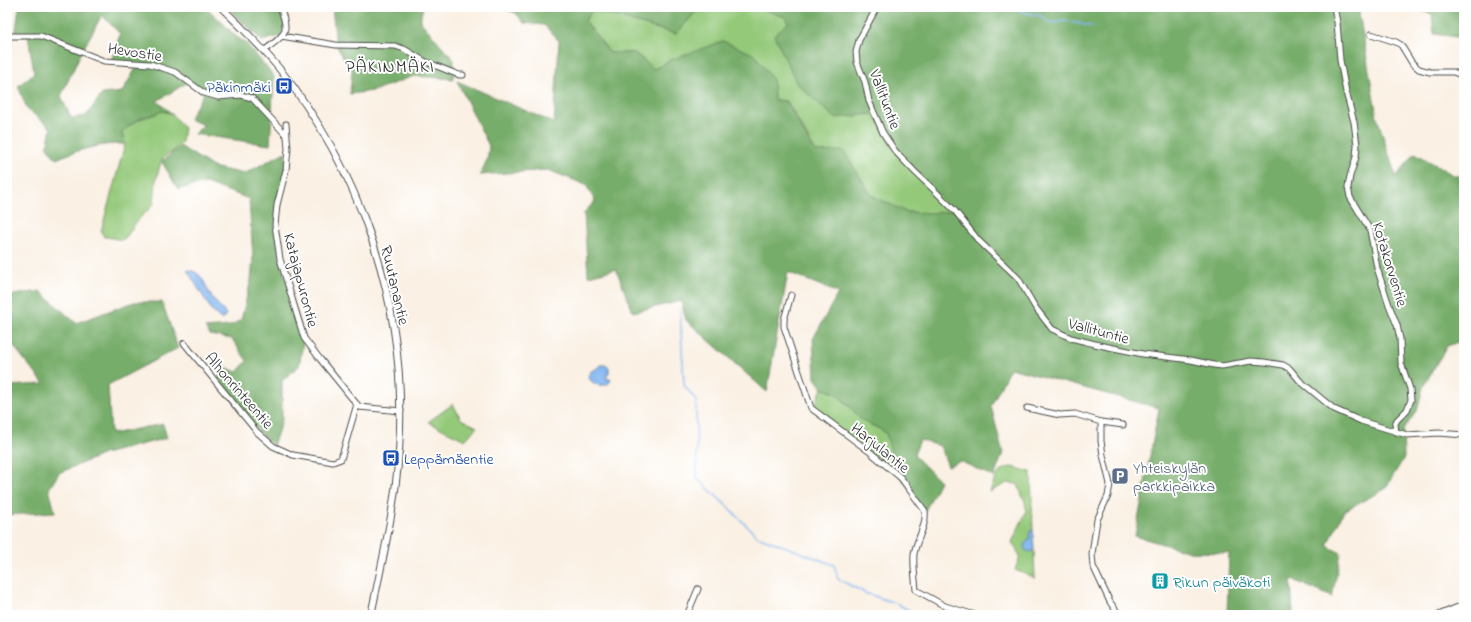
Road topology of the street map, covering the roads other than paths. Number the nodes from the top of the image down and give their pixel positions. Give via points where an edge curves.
1 (221, 7) edge
2 (280, 7) edge
3 (877, 7) edge
4 (1334, 7) edge
5 (1371, 34) dead end
6 (7, 36) edge
7 (281, 36) junction
8 (264, 51) junction
9 (463, 75) dead end
10 (1464, 76) edge
11 (286, 124) dead end
12 (286, 135) junction
13 (791, 295) dead end
14 (184, 343) dead end
15 (357, 404) junction
16 (1027, 408) dead end
17 (401, 411) junction
18 (1101, 422) junction
19 (1123, 425) dead end
20 (1396, 432) junction
21 (1464, 434) edge
22 (698, 589) dead end
23 (1464, 605) edge
24 (371, 615) edge
25 (687, 615) edge
26 (975, 615) edge
27 (1121, 615) edge
28 (1440, 615) edge

1 - 8 street, Ruutanantie
2 - 7 street via 286,26
3 - 20 street, Vallituntie via 859,40 856,52 869,101 883,134 895,151 954,211 978,240 1018,278 1052,329 1071,338 1099,346 1143,354 1222,366 1251,361 1283,365 1334,409
4 - 20 street, Kotakorventie via 1340,60 1357,145 1348,187 1350,197 1370,230 1377,268 1397,325 1401,363 1410,389 1411,400 1407,410 1395,424
5 - 10 street via 1401,45 1419,69 1430,72 1453,72
6 - 12 street, Hevostie via 41,36 104,61 150,64 175,72 204,93 218,97 241,95 252,98
7 - 8 street
7 - 9 street via 336,45 395,46 424,61
8 - 17 street, Ruutanantie via 290,83 326,137 340,162 368,227 390,305 399,370
11 - 12 street, Katajapurontie
12 - 15 street, Katajapurontie via 286,170 275,225 280,259 304,338
13 - 26 street, Harjulantie via 784,327 811,408 902,478 925,511 926,517 914,554 916,590 945,606
14 - 15 street, Alhonrinteentie via 257,432 273,446 293,455 333,462 341,459
15 - 17 street via 359,407
16 - 18 street via 1060,415 1075,414
17 - 24 street, Ruutanantie via 394,499
18 - 19 street
18 - 27 street via 1102,454 1110,484 1108,496 1097,520 1092,554 1093,566 1110,602
20 - 21 street, Vallituntie via 1407,435
22 - 25 street
23 - 28 street

